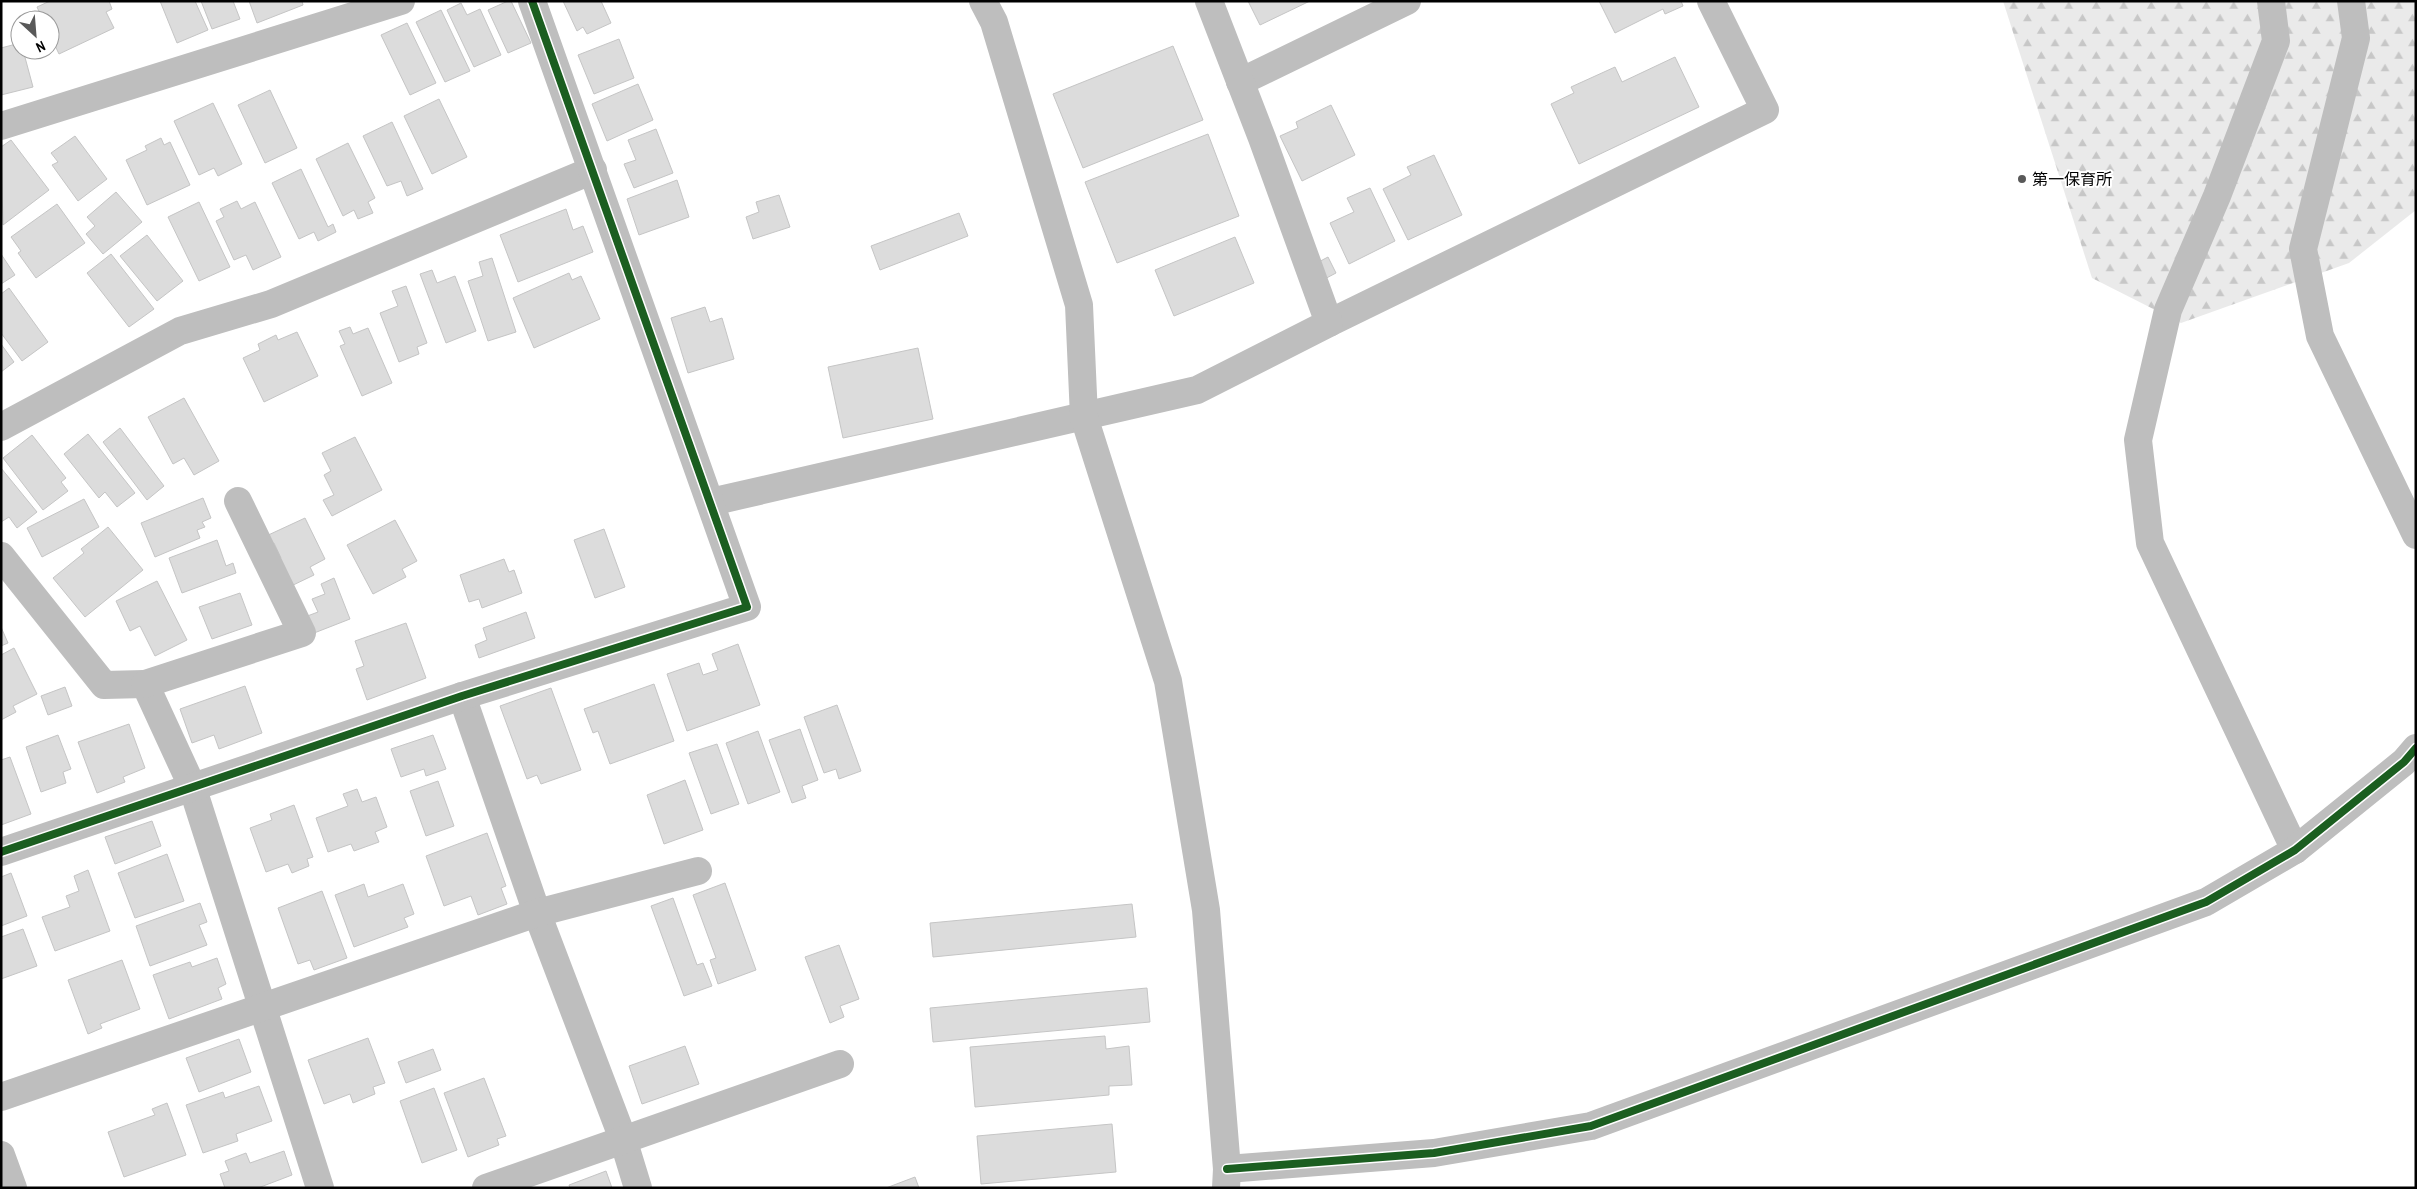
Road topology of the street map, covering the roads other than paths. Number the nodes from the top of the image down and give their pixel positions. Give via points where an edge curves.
1 (401, 1) edge
2 (532, 1) edge
3 (983, 1) edge
4 (1209, 1) edge
5 (1407, 1) edge
6 (1711, 1) edge
7 (2271, 1) edge
8 (2351, 1) edge
9 (338, 10) edge
10 (1240, 82) junction
11 (1, 126) edge
12 (593, 170) junction
13 (1329, 323) junction
14 (1084, 417) junction
15 (1, 427) edge
16 (238, 501) dead end
17 (711, 502) junction
18 (2416, 535) edge
19 (1, 556) edge
20 (145, 684) junction
21 (462, 696) junction
22 (2416, 748) edge
23 (192, 786) junction
24 (2295, 850) junction
25 (1, 852) edge
26 (698, 871) dead end
27 (537, 914) junction
28 (263, 1009) junction
29 (840, 1064) dead end
30 (1, 1097) edge
31 (623, 1139) junction
32 (1, 1155) edge
33 (1226, 1178) edge
34 (13, 1188) edge
35 (320, 1188) edge
36 (486, 1188) edge
37 (638, 1188) edge

1 - 9 street
2 - 12 street
3 - 14 street via 994,22 1079,305
4 - 10 street
5 - 10 street
6 - 13 street via 1765,110
7 - 24 street via 2276,41 2217,196 2168,310 2138,440 2150,543
8 - 18 street via 2356,38 2303,249 2320,336
9 - 11 street
10 - 13 street
12 - 15 street via 271,304 180,331
12 - 17 street
13 - 14 street via 1197,390
14 - 17 street
14 - 33 street via 1168,681 1206,910
16 - 20 street via 302,633
17 - 21 street via 747,607
19 - 20 street via 104,685
20 - 23 street
21 - 23 street
21 - 27 street
22 - 24 street via 2404,762
23 - 25 street
23 - 28 street
24 - 33 street via 2206,902 1591,1126 1434,1153
26 - 27 street
27 - 28 street
27 - 31 street
28 - 30 street
28 - 35 street
29 - 31 street
31 - 36 street
31 - 37 street
32 - 34 street

